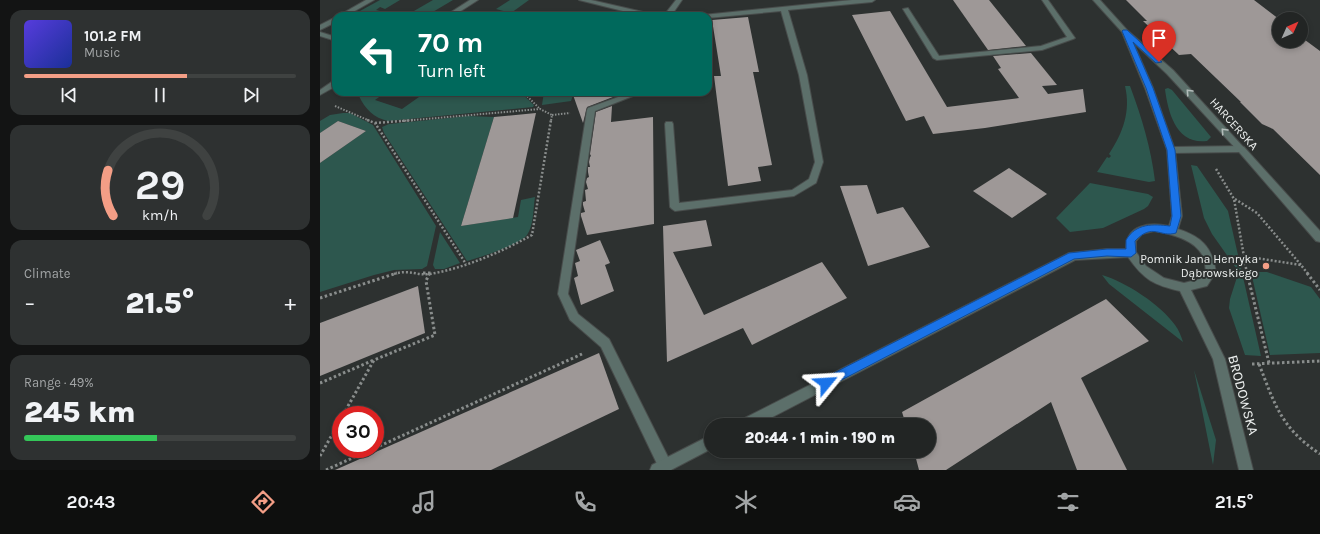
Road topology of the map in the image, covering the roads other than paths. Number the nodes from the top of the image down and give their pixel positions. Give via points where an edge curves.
1 (371, 0) edge
2 (475, 0) edge
3 (582, 0) edge
4 (620, 0) edge
5 (679, 0) edge
6 (872, 0) edge
7 (1045, 0) edge
8 (1096, 0) edge
9 (611, 7) junction
10 (784, 9) junction
11 (906, 9) dead end
12 (348, 12) edge
13 (455, 12) edge
14 (631, 12) edge
15 (670, 12) edge
16 (712, 15) edge
17 (332, 21) edge
18 (320, 28) edge
19 (1125, 31) junction
20 (320, 34) edge
21 (332, 38) edge
22 (332, 86) edge
23 (320, 93) edge
24 (628, 96) edge
25 (669, 124) dead end
26 (1241, 149) junction
27 (1171, 150) junction
28 (1173, 230) junction
29 (1320, 238) edge
30 (1131, 253) junction
31 (1184, 287) junction
32 (758, 418) edge
33 (704, 446) edge
34 (661, 468) edge
35 (1246, 470) edge

1 - 12 street
2 - 13 street
3 - 9 street
4 - 9 street
5 - 15 street
6 - 10 street
7 - 11 street via 1071,38 1042,48 937,58
8 - 19 street, HARCERSKA
9 - 14 street
10 - 16 street
10 - 25 street via 803,75 819,162 813,181 794,193 675,207
17 - 18 street
26 -> 19 street, HARCERSKA via 1170,72
19 - 27 street
20 - 21 street
22 - 23 street
24 - 34 street via 591,110 564,294 574,317 605,343
26 - 27 street
26 - 29 street, HARCERSKA
27 - 28 street via 1176,216
28 - 30 street via 1154,227 1139,231 1131,240
28 - 31 street via 1194,241 1208,256 1211,272 1203,283
30 - 31 street via 1142,269 1162,282
30 - 32 street via 1073,256
31 - 35 street, BRODOWSKA via 1219,359
33 - 34 street

